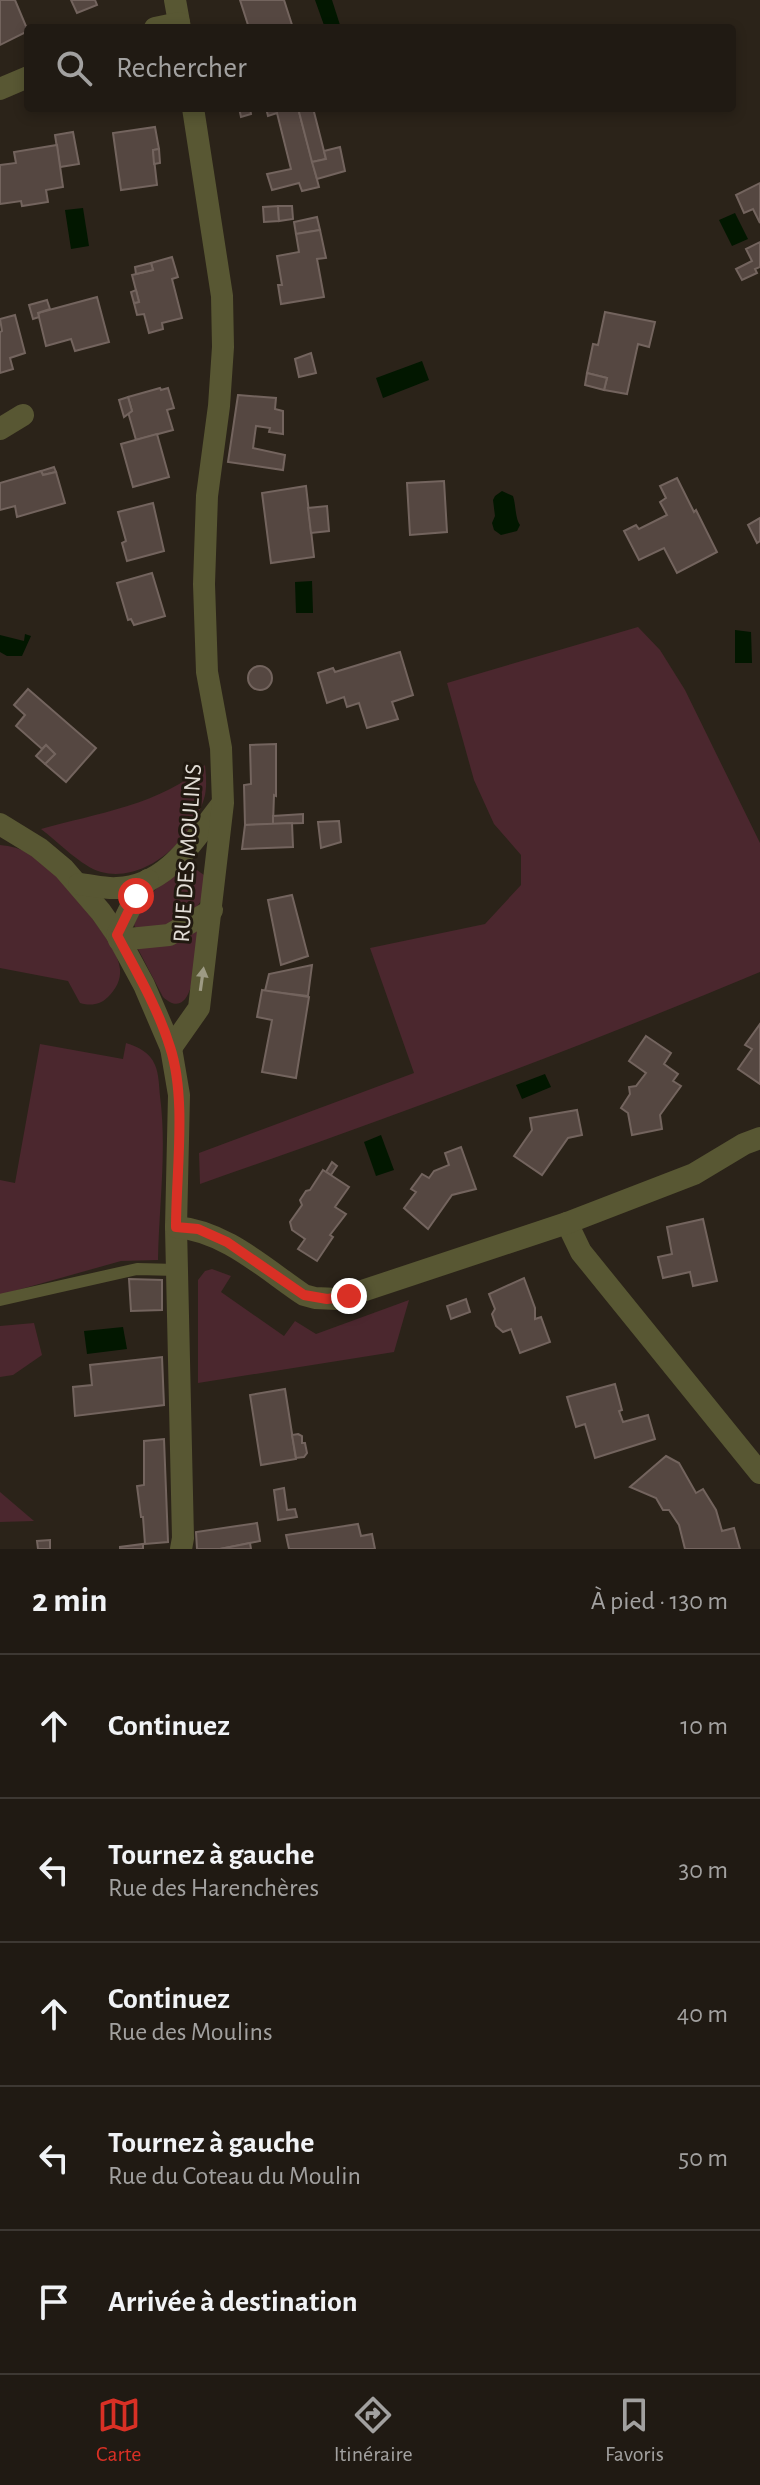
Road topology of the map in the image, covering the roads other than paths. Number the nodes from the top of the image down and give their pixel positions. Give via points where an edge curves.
1 (175, 0) edge
2 (179, 24) edge
3 (24, 79) edge
4 (0, 89) edge
5 (194, 112) edge
6 (23, 415) dead end
7 (0, 429) edge
8 (223, 803) junction
9 (2, 827) edge
10 (179, 858) junction
11 (213, 873) junction
12 (148, 880) junction
13 (79, 884) junction
14 (212, 910) junction
15 (118, 938) junction
16 (171, 1048) junction
17 (760, 1138) edge
18 (567, 1223) junction
19 (176, 1227) junction
20 (177, 1270) junction
21 (0, 1300) edge
22 (760, 1473) edge
23 (181, 1549) edge

1 - 2 street
3 - 4 street
5 - 8 street, RUE DES MOULINS via 222,296 223,347 207,496 204,584 207,672 221,748
6 - 7 street
8 - 10 street
8 - 11 street, RUE DES MOULINS
9 - 13 street via 39,848
10 - 11 street via 201,863
10 - 12 street
11 - 14 street, RUE DES MOULINS
12 - 13 street via 114,889
12 - 15 street
13 - 15 street
14 - 15 street via 169,935
16 -> 14 street, RUE DES MOULINS via 199,1008
15 - 16 street
16 - 19 street via 179,1095
17 - 18 street via 694,1174
18 - 19 street via 338,1299 304,1295 227,1242 198,1229
18 - 22 street via 581,1252
19 - 20 street
20 - 21 lane via 137,1269
20 - 23 street

